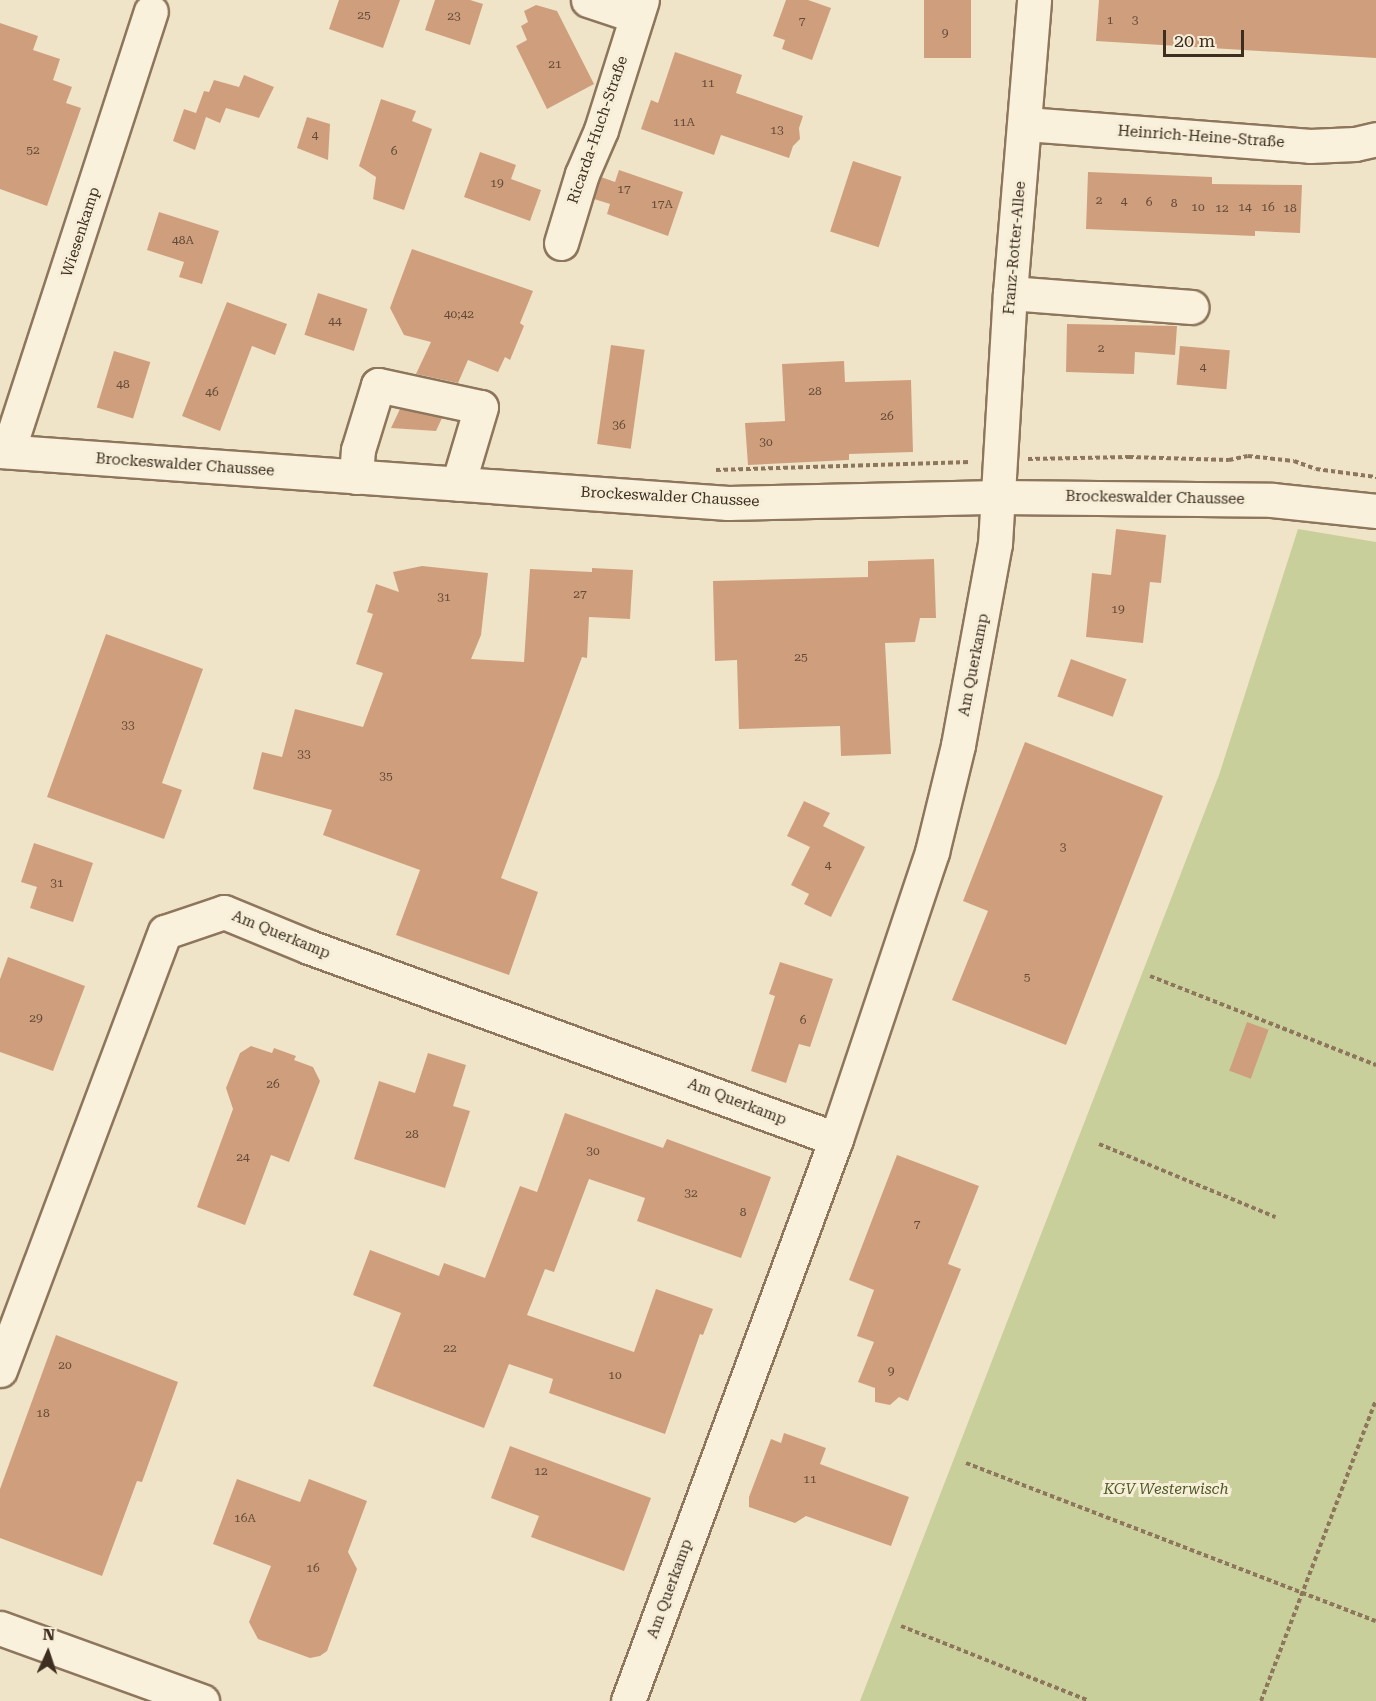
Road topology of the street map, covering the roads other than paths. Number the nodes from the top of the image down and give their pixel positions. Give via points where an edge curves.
1 (588, 0) edge
2 (1034, 0) edge
3 (639, 8) edge
4 (151, 12) dead end
5 (1026, 124) junction
6 (1376, 139) edge
7 (561, 243) dead end
8 (1010, 293) junction
9 (1191, 307) dead end
10 (4, 451) edge
11 (356, 477) junction
12 (458, 484) junction
13 (998, 497) junction
14 (1376, 511) edge
15 (836, 1139) junction
16 (0, 1370) edge
17 (0, 1628) edge
18 (202, 1701) edge
19 (628, 1701) edge

1 - 3 street, Ricarda-Huch-Straße
2 - 5 street, Franz-Rotter-Allee
3 - 7 street, Ricarda-Huch-Straße
4 - 10 street, Wiesenkamp
5 - 6 street, Heinrich-Heine-Straße via 1310,146
5 - 8 street, Franz-Rotter-Allee
8 - 9 street
8 - 13 street, Franz-Rotter-Allee
10 - 11 street, Brockeswalder Chaussee
11 - 12 street, Brockeswalder Chaussee
11 - 12 street via 358,450 378,385 481,406
12 - 13 street, Brockeswalder Chaussee via 728,503
13 - 14 street, Brockeswalder Chaussee via 1272,500
13 - 15 street, Am Querkamp via 981,634 934,842
15 - 16 street, Am Querkamp via 309,947 224,912 165,932
15 - 19 street, Am Querkamp
17 - 18 street

